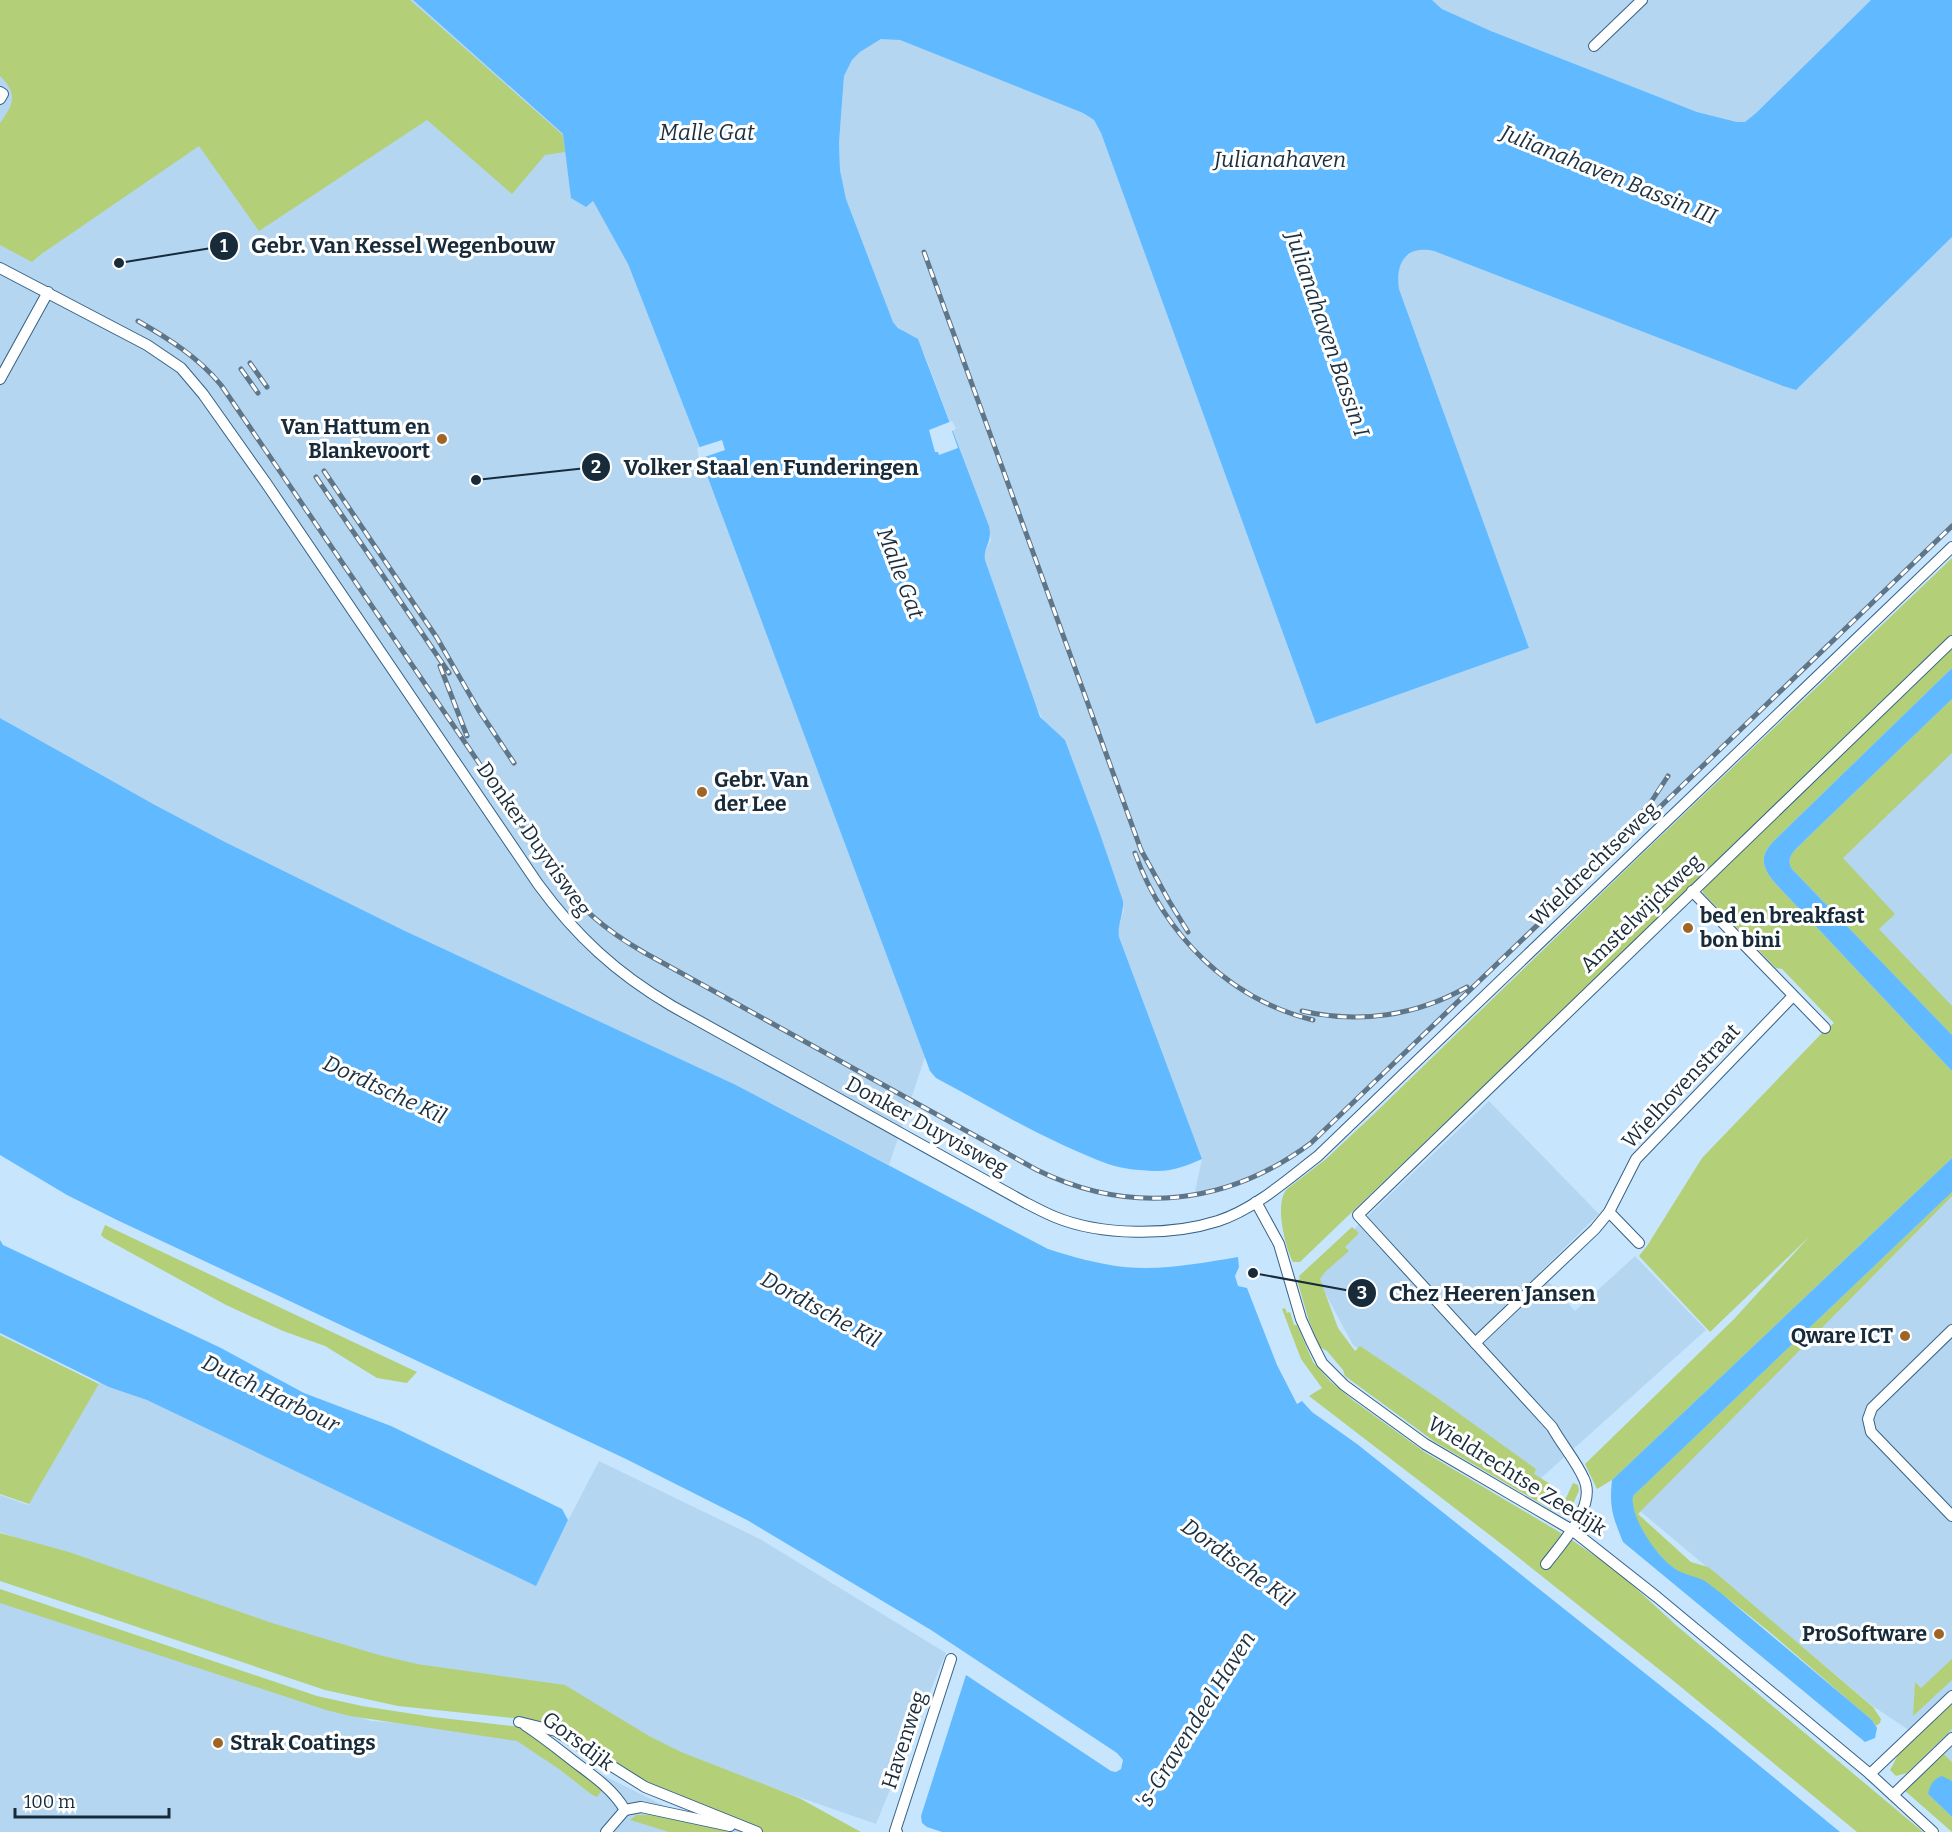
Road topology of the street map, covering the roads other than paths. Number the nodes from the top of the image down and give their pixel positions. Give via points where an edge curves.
1 (1642, 0) edge
2 (1594, 46) dead end
3 (0, 92) edge
4 (0, 99) edge
5 (0, 268) edge
6 (48, 292) junction
7 (0, 379) edge
8 (1952, 547) edge
9 (1952, 641) edge
10 (1692, 891) junction
11 (1793, 996) junction
12 (1825, 1029) dead end
13 (1256, 1202) junction
14 (1609, 1212) junction
15 (1639, 1243) dead end
16 (1952, 1330) edge
17 (1475, 1343) junction
18 (1952, 1516) edge
19 (1572, 1530) junction
20 (1546, 1564) dead end
21 (951, 1659) dead end
22 (1952, 1696) edge
23 (1952, 1738) edge
24 (1870, 1774) junction
25 (1893, 1795) junction
26 (625, 1810) junction
27 (752, 1831) edge
28 (606, 1832) edge
29 (897, 1832) edge
30 (1933, 1832) edge

1 - 2 street
3 - 4 street
5 - 6 street, Donker Duyvisweg
6 - 7 street
6 - 13 street, Donker Duyvisweg via 147,345 181,368 203,394 538,884 574,930 616,970 672,1006 1056,1218 1141,1232 1219,1221
8 - 13 street, Wieldrechtseweg via 1318,1156
9 - 10 street, Amstelwijckweg
10 - 11 street
10 - 17 street, Amstelwijckweg via 1358,1215
11 - 12 street
11 - 14 street, Wielhovenstraat via 1636,1159
13 - 19 street, Wieldrechtse Zeedijk via 1280,1244 1301,1319 1326,1367 1344,1385 1425,1444
14 - 15 street
14 - 17 street, Wielhovenstraat
16 - 18 street via 1872,1408 1868,1419 1871,1432
17 - 19 street via 1552,1427 1583,1476 1588,1500
19 - 20 street
19 - 24 street, Wieldrechtse Zeedijk
21 - 29 street, Havenweg
22 - 24 street
23 - 25 street
24 - 25 street, Wieldrechtse Zeedijk
25 - 30 street, Wieldrechtse Zeedijk
26 - 27 street, Gorsdijk via 641,1807
26 - 27 street, Gorsdijk via 605,1785 519,1722 556,1731 645,1787
26 - 28 street

